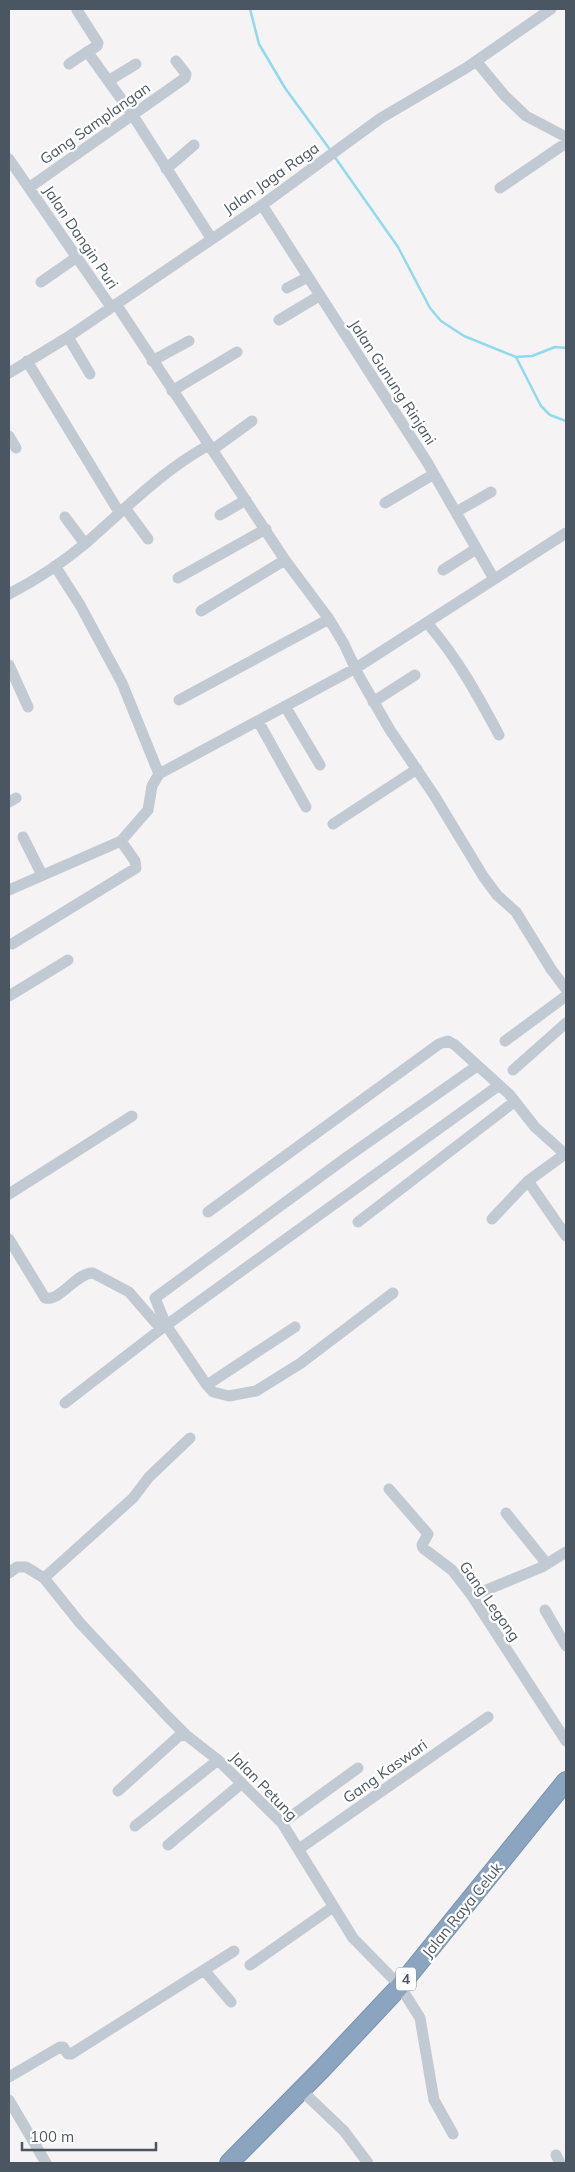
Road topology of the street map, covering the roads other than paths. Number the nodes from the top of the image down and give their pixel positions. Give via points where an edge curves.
1 (551, 9) edge
2 (77, 10) dead end
3 (87, 52) junction
4 (176, 61) dead end
5 (476, 61) junction
6 (69, 64) dead end
7 (136, 64) dead end
8 (108, 81) junction
9 (132, 114) junction
10 (566, 137) edge
11 (566, 143) edge
12 (194, 145) dead end
13 (9, 159) edge
14 (166, 169) junction
15 (30, 187) junction
16 (500, 188) dead end
17 (262, 205) junction
18 (211, 238) junction
19 (77, 257) junction
20 (308, 277) junction
21 (41, 282) dead end
22 (287, 288) dead end
23 (319, 296) junction
24 (114, 306) junction
25 (279, 320) dead end
26 (68, 337) junction
27 (189, 341) dead end
28 (237, 352) dead end
29 (27, 361) junction
30 (152, 361) junction
31 (9, 373) edge
32 (90, 374) dead end
33 (172, 391) junction
34 (252, 421) dead end
35 (9, 436) edge
36 (16, 448) dead end
37 (211, 448) junction
38 (434, 474) junction
39 (491, 492) dead end
40 (246, 500) junction
41 (385, 503) dead end
42 (122, 510) junction
43 (456, 512) junction
44 (220, 515) dead end
45 (65, 517) dead end
46 (266, 529) junction
47 (566, 532) edge
48 (148, 539) dead end
49 (85, 544) junction
50 (476, 550) junction
51 (286, 560) junction
52 (55, 566) junction
53 (443, 570) dead end
54 (178, 578) dead end
55 (494, 579) junction
56 (9, 594) edge
57 (201, 611) dead end
58 (328, 619) junction
59 (428, 624) junction
60 (9, 665) edge
61 (356, 668) junction
62 (415, 675) dead end
63 (178, 700) dead end
64 (373, 702) junction
65 (285, 706) junction
66 (28, 707) dead end
67 (258, 720) junction
68 (499, 735) dead end
69 (320, 765) dead end
70 (417, 769) junction
71 (159, 774) junction
72 (306, 808) dead end
73 (333, 824) dead end
74 (23, 837) dead end
75 (121, 841) junction
76 (42, 875) junction
77 (9, 890) edge
78 (12, 944) dead end
79 (68, 960) dead end
80 (566, 989) edge
81 (9, 996) edge
82 (566, 996) edge
83 (566, 1023) edge
84 (505, 1041) dead end
85 (477, 1066) junction
86 (513, 1070) dead end
87 (498, 1086) junction
88 (514, 1102) junction
89 (132, 1116) dead end
90 (564, 1152) edge
91 (528, 1181) junction
92 (9, 1194) edge
93 (208, 1212) dead end
94 (492, 1219) dead end
95 (358, 1222) dead end
96 (566, 1236) edge
97 (9, 1239) edge
98 (394, 1293) dead end
99 (164, 1327) junction
100 (295, 1327) dead end
101 (206, 1384) junction
102 (65, 1403) dead end
103 (190, 1438) dead end
104 (390, 1489) dead end
105 (506, 1513) dead end
106 (566, 1552) edge
107 (547, 1564) junction
108 (9, 1573) edge
109 (44, 1578) junction
110 (472, 1596) junction
111 (545, 1610) dead end
112 (566, 1646) edge
113 (488, 1717) dead end
114 (186, 1735) junction
115 (566, 1741) edge
116 (218, 1760) junction
117 (358, 1768) dead end
118 (566, 1781) edge
119 (242, 1783) junction
120 (118, 1791) dead end
121 (282, 1823) junction
122 (135, 1826) dead end
123 (168, 1844) dead end
124 (299, 1849) junction
125 (333, 1907) junction
126 (234, 1951) dead end
127 (250, 1965) dead end
128 (204, 1970) junction
129 (400, 1986) junction
130 (231, 2002) dead end
131 (9, 2077) edge
132 (301, 2090) junction
133 (9, 2100) edge
134 (453, 2134) dead end
135 (46, 2163) edge
136 (229, 2163) edge
137 (368, 2163) edge

1 - 5 street, Jalan Jaga Raga
2 - 3 street via 98,43
3 - 6 street
3 - 8 street
4 - 9 street, Gang Samplangan via 186,77
5 - 10 street via 526,116
5 - 17 street, Jalan Jaga Raga via 380,118
7 - 8 street
8 - 9 street
9 - 14 street
9 - 15 street, Gang Samplangan
11 - 16 street
12 - 14 street
13 - 15 street, Jalan Dangin Puri
14 - 18 street
15 - 19 street, Jalan Dangin Puri
17 - 18 street, Jalan Jaga Raga
17 - 20 street, Jalan Gunung Rinjani
18 - 24 street, Jalan Jaga Raga
19 - 21 street
19 - 24 street, Jalan Dangin Puri
20 - 22 street
20 - 23 street, Jalan Gunung Rinjani
23 - 25 street
23 - 38 street, Jalan Gunung Rinjani
24 - 26 street, Jalan Jaga Raga
24 - 30 street, Jalan Dangin Puri
26 - 29 street, Jalan Jaga Raga
26 - 32 street
27 - 30 street
28 - 33 street
29 - 31 street, Jalan Jaga Raga
29 - 42 street
30 - 33 street, Jalan Dangin Puri
33 - 37 street, Jalan Dangin Puri
34 - 37 street
35 - 36 street
37 - 40 street, Jalan Dangin Puri
37 - 42 street via 184,460
38 - 41 street
38 - 43 street, Jalan Gunung Rinjani
39 - 43 street
40 - 44 street
40 - 46 street, Jalan Dangin Puri
42 - 48 street
42 - 49 street
43 - 50 street, Jalan Gunung Rinjani
45 - 49 street
46 - 51 street, Jalan Dangin Puri
46 - 54 street
47 - 55 street
49 - 52 street
50 - 53 street
50 - 55 street, Jalan Gunung Rinjani
51 - 57 street
51 - 58 street, Jalan Dangin Puri
52 - 56 street
52 - 71 street via 122,683
55 - 59 street
58 - 61 street, Jalan Dangin Puri
58 - 63 street
59 - 61 street
59 - 68 street via 451,651
60 - 66 street
61 - 64 street, Jalan Dangin Puri
61 - 65 street
62 - 64 street
64 - 70 street, Jalan Dangin Puri
65 - 67 street
65 - 69 street
67 - 71 street
67 - 72 street
70 - 73 street
70 - 80 street, Jalan Dangin Puri via 483,876 497,895 516,912
71 - 75 street via 152,786 148,810
74 - 76 street
75 - 76 street
75 - 78 street via 135,861 136,868
76 - 77 street
79 - 81 street
82 - 84 street
83 - 86 street
85 - 87 street
85 - 93 street via 455,1045 444,1042
85 - 99 street via 158,1295 155,1302
87 - 88 street
87 - 99 street
88 - 90 street via 541,1133
88 - 95 street
89 - 92 street
90 - 91 street
91 - 94 street
91 - 96 street
97 - 99 street via 45,1298 53,1298 85,1275 93,1273 129,1292
98 - 101 street via 301,1363 256,1391 229,1396 213,1392
99 - 101 street
99 - 102 street
100 - 101 street
103 - 109 street via 149,1477 133,1498
104 - 110 street, Gang Legong via 428,1534 423,1548 452,1570
105 - 107 street
106 - 107 street
107 - 110 street
108 - 109 street via 17,1567 26,1567
109 - 114 street, Jalan Petung via 80,1623
110 - 115 street, Gang Legong
111 - 112 street
113 - 124 street, Gang Kaswari
114 - 116 street, Jalan Petung
114 - 120 street via 179,1736
116 - 119 street, Jalan Petung
116 - 122 street
117 - 121 street
118 - 129 highway, Jalan Raya Celuk / 4
119 - 121 street, Jalan Petung
119 - 123 street
121 - 124 street, Jalan Petung
124 - 125 street, Jalan Petung
125 - 127 street
125 - 129 street, Jalan Petung via 353,1938
126 - 128 street
128 - 130 street
128 - 131 street via 70,2054 62,2046
129 - 132 highway, Jalan Raya Celuk / 4
129 - 134 street, Jalan Petung via 420,2018 434,2100
132 - 136 highway, Jalan Raya Celuk / 4
132 - 137 street via 344,2131
133 - 135 street

